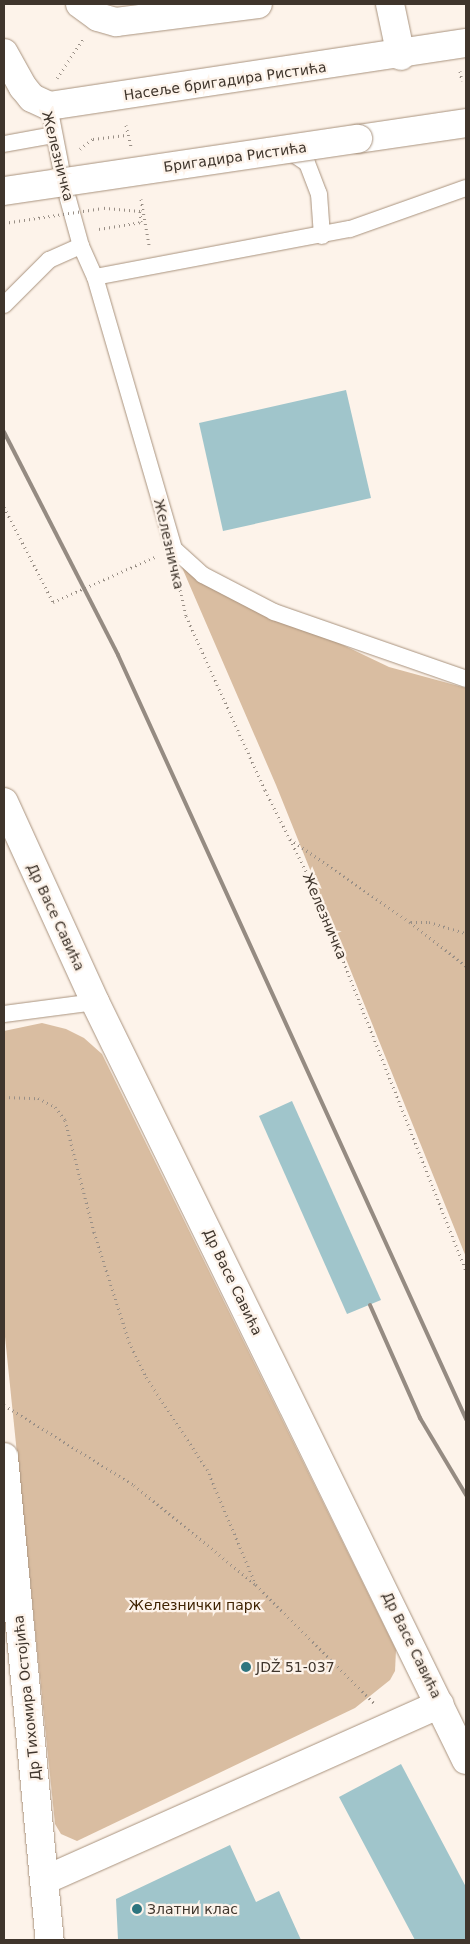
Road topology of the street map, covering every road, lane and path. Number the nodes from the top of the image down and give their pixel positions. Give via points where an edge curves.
1 (258, 4) edge
2 (390, 4) edge
3 (89, 10) edge
4 (466, 44) edge
5 (4, 54) edge
6 (400, 56) junction
7 (44, 104) junction
8 (466, 123) edge
9 (128, 134) dead end
10 (54, 135) junction
11 (4, 144) edge
12 (80, 150) dead end
13 (148, 173) dead end
14 (466, 188) edge
15 (4, 191) edge
16 (4, 223) edge
17 (102, 228) dead end
18 (322, 236) junction
19 (82, 246) junction
20 (95, 277) junction
21 (4, 305) edge
22 (4, 506) edge
23 (174, 549) junction
24 (466, 679) edge
25 (4, 802) edge
26 (290, 839) junction
27 (410, 922) junction
28 (466, 933) edge
29 (466, 966) edge
30 (95, 1002) junction
31 (4, 1014) edge
32 (4, 1097) edge
33 (466, 1270) edge
34 (4, 1405) edge
35 (4, 1457) edge
36 (256, 1585) junction
37 (440, 1704) junction
38 (396, 1725) junction
39 (466, 1760) edge
40 (45, 1880) junction
41 (50, 1940) edge

1 - 3 street via 134,22 116,22
2 - 6 street
3 - 7 path
4 - 6 street, Насеље бригадира Ристића
5 - 7 street, Железничка via 23,87
6 - 7 street, Насеље бригадира Ристића
7 - 10 lane, Железничка
8 - 15 street, Бригадира Ристића, bridge
9 - 12 path via 93,139
10 - 11 lane
10 - 19 lane, Железничка
13 - 18 lane via 292,153 307,163 316,186
14 - 18 lane via 380,220
16 - 17 path, bridge via 103,208 140,211 141,222
18 - 20 lane
19 - 20 lane, Железничка
19 - 21 lane via 49,260
20 - 23 lane, Железничка
22 - 23 path via 53,602
23 - 24 lane via 203,575 274,612
23 - 26 path, Железничка via 186,616
25 - 30 street, Др Васе Савића
26 - 27 path
26 - 33 path, Железничка via 314,887 372,1028
27 - 28 path via 429,922
27 - 29 path
30 - 31 lane
30 - 37 street, Др Васе Савића
32 - 36 path via 38,1098 55,1107 65,1120 94,1232 129,1342 146,1377 207,1469
34 - 36 path via 134,1485
35 - 40 street, Др Тихомира Остојића
36 - 38 path
37 - 38 street
37 - 39 street, Др Васе Савића
38 - 40 street
40 - 41 street, Др Тихомира Остојића

